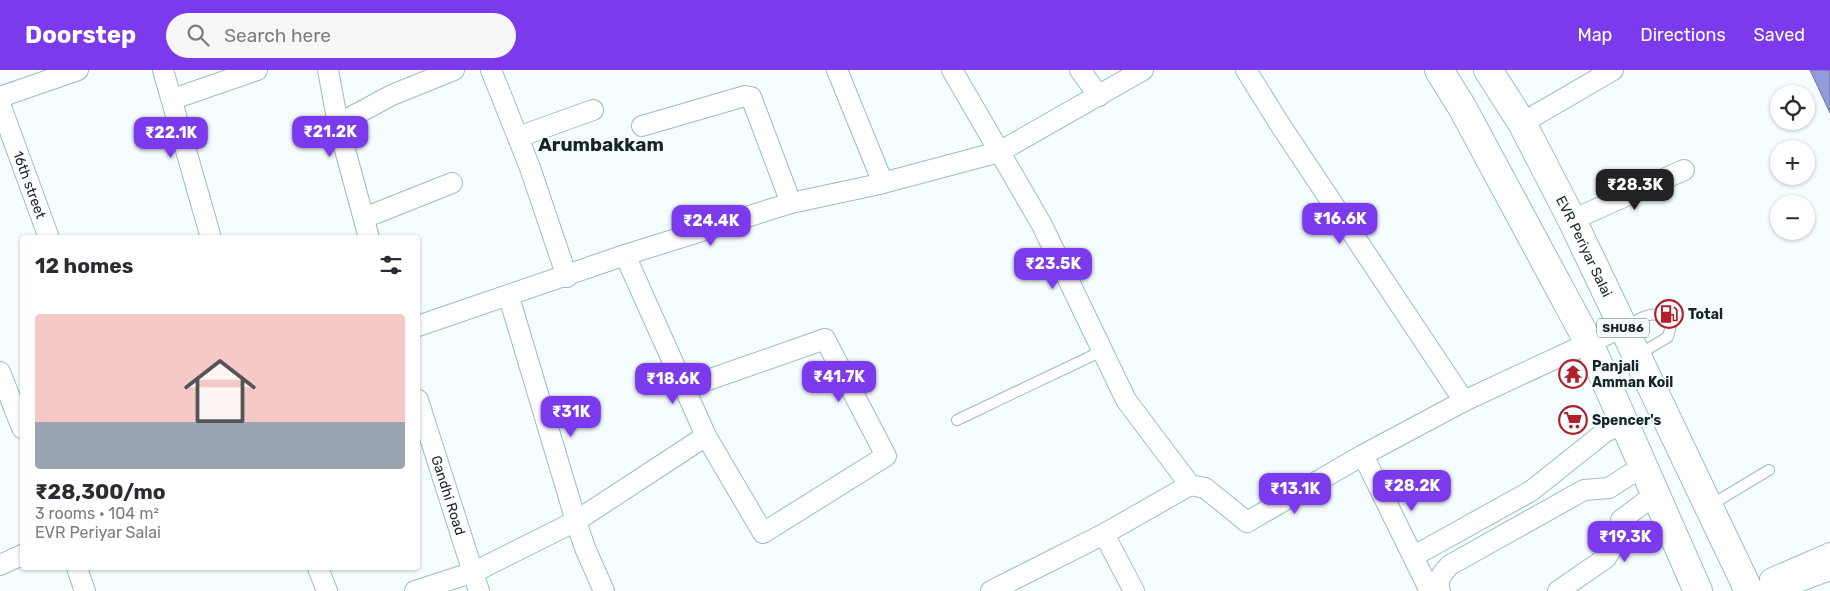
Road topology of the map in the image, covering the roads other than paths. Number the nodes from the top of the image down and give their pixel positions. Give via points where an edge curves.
1 (76, 70) edge
2 (163, 70) edge
3 (257, 70) edge
4 (328, 70) edge
5 (454, 70) edge
6 (491, 70) edge
7 (837, 70) edge
8 (952, 70) edge
9 (1080, 70) edge
10 (1143, 70) edge
11 (1246, 70) edge
12 (1439, 70) edge
13 (1488, 70) edge
14 (1613, 70) edge
15 (1099, 96) junction
16 (0, 97) edge
17 (173, 99) junction
18 (0, 104) edge
19 (593, 110) dead end
20 (1522, 122) junction
21 (338, 124) junction
22 (642, 126) dead end
23 (518, 137) junction
24 (999, 152) junction
25 (1684, 170) dead end
26 (452, 182) dead end
27 (884, 183) junction
28 (791, 203) junction
29 (1572, 220) junction
30 (367, 228) edge
31 (48, 235) edge
32 (210, 235) edge
33 (625, 255) junction
34 (567, 277) junction
35 (509, 296) junction
36 (420, 325) edge
37 (1623, 327) junction
38 (1589, 343) junction
39 (1102, 350) junction
40 (1636, 356) junction
41 (0, 372) edge
42 (685, 388) junction
43 (1464, 401) junction
44 (420, 406) edge
45 (957, 420) dead end
46 (1626, 422) junction
47 (20, 423) edge
48 (706, 436) junction
49 (1363, 455) junction
50 (1643, 466) junction
51 (1769, 470) dead end
52 (1190, 485) junction
53 (1656, 494) junction
54 (1708, 506) junction
55 (576, 521) junction
56 (1104, 534) junction
57 (20, 556) edge
58 (1414, 556) junction
59 (1827, 564) edge
60 (0, 565) edge
61 (78, 570) edge
62 (319, 570) edge
63 (476, 582) edge
64 (1775, 589) edge
65 (86, 591) edge
66 (327, 591) edge
67 (415, 591) edge
68 (604, 591) edge
69 (991, 591) edge
70 (1134, 591) edge
71 (1430, 591) edge
72 (1440, 591) edge
73 (1558, 591) edge
74 (1698, 591) edge
75 (1748, 591) edge

1 - 16 street
2 - 17 street
3 - 17 street
4 - 21 street
5 - 21 street via 392,95
6 - 23 street
7 - 27 street
8 - 24 street
9 - 15 street
10 - 15 street
11 - 43 street
12 - 38 main road, SHU86
13 - 20 main road, EVR Periyar Salai / SHU86
14 - 20 street
15 - 24 street
17 - 32 street
18 - 31 street, 16th street
19 - 23 street
20 - 29 main road, EVR Periyar Salai / SHU86
21 - 30 street
22 - 28 street via 745,96 751,97
23 - 34 street
24 - 27 street
24 - 39 street via 1042,225
25 - 29 street
26 - 30 street
27 - 28 street
28 - 33 street
29 - 37 main road, EVR Periyar Salai / SHU86
33 - 34 street
33 - 42 street
34 - 35 street
35 - 36 street
35 - 55 street
37 - 38 street
37 - 40 main road, EVR Periyar Salai / SHU86
37 - 40 lane via 1656,314 1663,316 1671,325 1668,337
38 - 43 street
38 - 46 main road, SHU86
39 - 45 lane
39 - 52 street via 1126,400
40 - 54 main road, EVR Periyar Salai / SHU86
41 - 47 street
42 - 48 street
42 - 48 street via 825,339 886,456 763,533
43 - 49 street
44 - 63 street, Gandhi Road
46 - 50 main road, SHU86
46 - 58 street via 1605,432 1532,491
48 - 55 street
49 - 52 street via 1247,522 1206,488
49 - 58 street
50 - 53 main road, SHU86
50 - 72 street via 1609,488 1584,490 1450,565 1441,574
51 - 54 lane
52 - 56 street
53 - 73 street via 1621,520 1616,542 1606,558
53 - 74 main road, SHU86
54 - 75 main road, EVR Periyar Salai / SHU86
55 - 63 street
55 - 68 street
56 - 69 street
56 - 70 street
57 - 60 street
58 - 71 street
59 - 64 street
61 - 65 street
62 - 66 street
63 - 67 street

